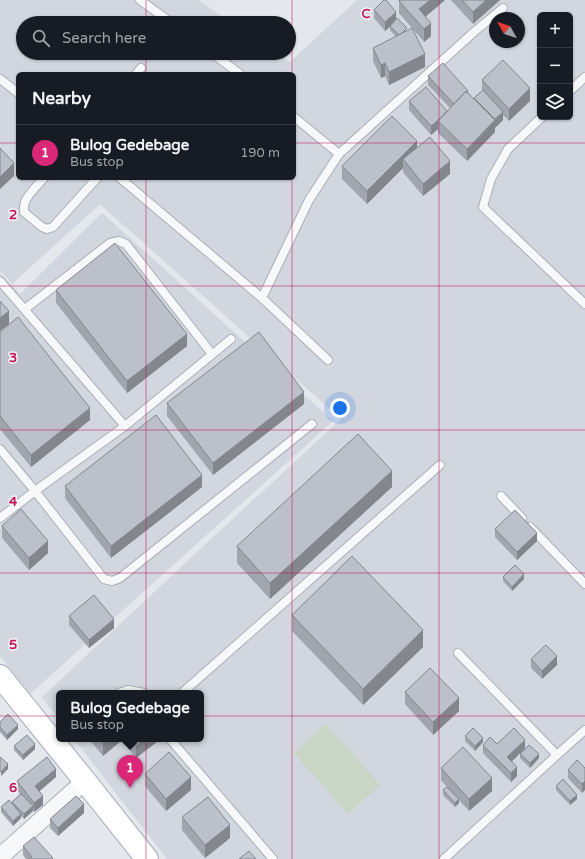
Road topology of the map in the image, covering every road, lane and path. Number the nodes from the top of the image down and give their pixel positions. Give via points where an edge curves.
1 (140, 0) edge
2 (503, 8) dead end
3 (162, 16) edge
4 (221, 60) edge
5 (237, 72) edge
6 (585, 76) edge
7 (0, 79) edge
8 (573, 88) edge
9 (16, 92) edge
10 (296, 119) edge
11 (539, 120) edge
12 (339, 154) junction
13 (42, 180) edge
14 (95, 180) edge
15 (122, 180) edge
16 (0, 281) edge
17 (262, 298) junction
18 (585, 304) edge
19 (25, 309) junction
20 (231, 339) dead end
21 (212, 354) junction
22 (328, 360) dead end
23 (312, 424) dead end
24 (124, 426) junction
25 (0, 449) edge
26 (440, 465) dead end
27 (35, 491) junction
28 (501, 496) dead end
29 (0, 518) edge
30 (585, 584) edge
31 (458, 653) dead end
32 (0, 676) edge
33 (185, 690) edge
34 (585, 730) edge
35 (56, 740) edge
36 (57, 742) edge
37 (173, 742) edge
38 (556, 755) junction
39 (85, 781) junction
40 (0, 857) edge
41 (147, 859) edge
42 (273, 859) edge
43 (444, 859) edge

1 - 3 lane
2 - 12 lane
4 - 5 lane
6 - 8 lane
7 - 9 lane
10 - 12 lane
11 - 18 lane via 508,149 491,179 483,207
12 - 17 lane via 310,200
13 - 14 lane via 25,202 24,212 42,227 47,228 54,227
15 - 17 lane
16 - 19 lane
17 - 22 lane
19 - 21 lane via 110,243 119,241 126,244
19 - 24 lane
20 - 21 lane
21 - 24 lane
23 - 27 lane via 120,578 112,581 104,578
24 - 27 lane
25 - 27 lane
26 - 33 lane
27 - 29 lane
28 - 30 lane
31 - 38 lane
32 - 35 main road
34 - 38 lane
36 - 39 main road
37 - 42 lane
38 - 43 lane
39 - 40 street
39 - 41 main road

